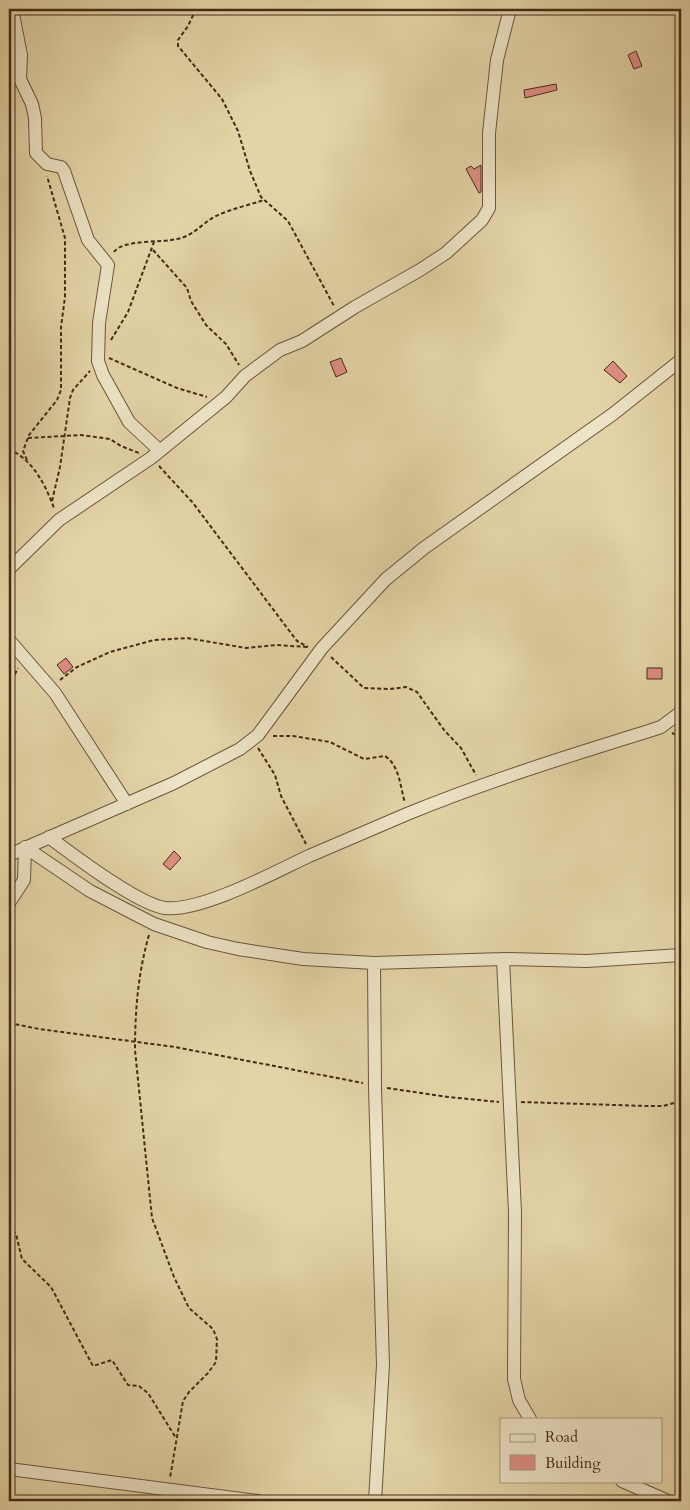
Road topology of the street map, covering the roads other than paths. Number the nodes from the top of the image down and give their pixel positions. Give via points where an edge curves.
1 (12, 9) edge
2 (510, 9) edge
3 (681, 360) edge
4 (155, 454) junction
5 (9, 568) edge
6 (9, 640) edge
7 (681, 712) edge
8 (127, 804) junction
9 (49, 837) junction
10 (25, 847) junction
11 (9, 854) edge
12 (9, 903) edge
13 (681, 955) edge
14 (503, 959) junction
15 (374, 963) junction
16 (529, 1418) edge
17 (9, 1469) edge
18 (624, 1482) edge
19 (258, 1501) edge
20 (375, 1501) edge
21 (668, 1501) edge

1 - 4 street via 21,55 20,79 35,118 36,153 64,171 88,240 108,266 99,323 98,361 128,422
2 - 4 street via 497,60 489,133 489,208 482,220 446,253 302,341 280,350
3 - 8 street via 613,414 424,548 386,579 316,650 255,737 240,749
4 - 5 street via 59,520
6 - 8 street via 50,688
7 - 9 street via 661,727 408,814 220,895 186,906 162,907 120,886
8 - 9 street
9 - 10 street
10 - 11 street
10 - 12 street via 24,880
10 - 15 street via 90,891 154,924 207,942 303,959
13 - 14 street via 587,961
14 - 15 street
14 - 16 street via 515,1212 514,1379 519,1400
15 - 20 street via 374,1088 383,1364
17 - 19 street
18 - 21 street

